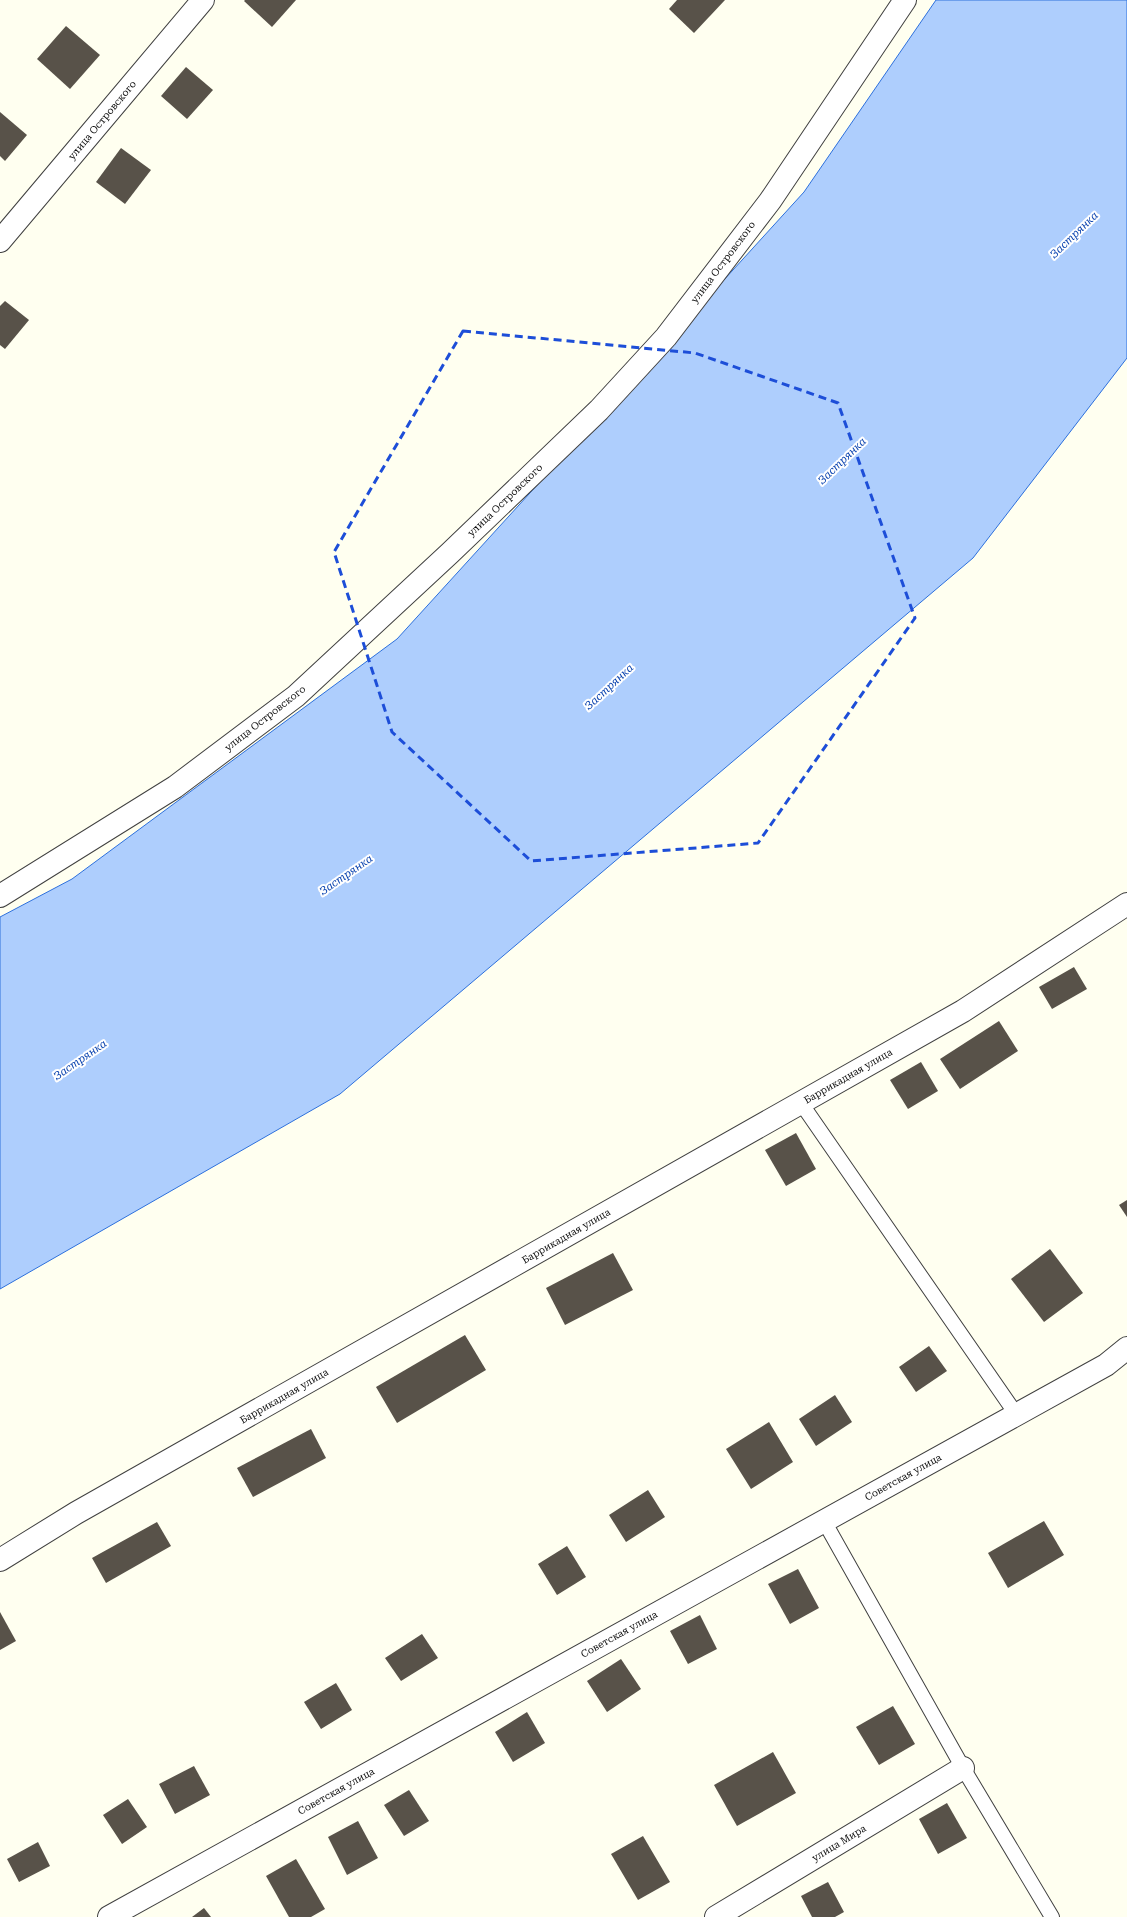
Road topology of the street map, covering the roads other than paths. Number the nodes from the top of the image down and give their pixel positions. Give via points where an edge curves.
1 (204, 0) edge
2 (905, 0) edge
3 (0, 241) edge
4 (0, 896) edge
5 (1127, 904) edge
6 (801, 1103) junction
7 (1127, 1348) edge
8 (1016, 1414) junction
9 (824, 1521) junction
10 (0, 1560) edge
11 (963, 1768) junction
12 (109, 1917) edge
13 (716, 1917) edge
14 (1052, 1917) edge

1 - 3 street, улица Островского
2 - 4 street, улица Островского via 770,201 666,337 599,410 296,696 175,787
5 - 6 street, Баррикадная улица via 963,1011
6 - 8 lane
6 - 10 street, Баррикадная улица via 76,1513
7 - 8 street, Советская улица via 1106,1365
8 - 9 street, Советская улица
9 - 11 lane
9 - 12 street, Советская улица
11 - 13 street, улица Мира
11 - 14 lane

